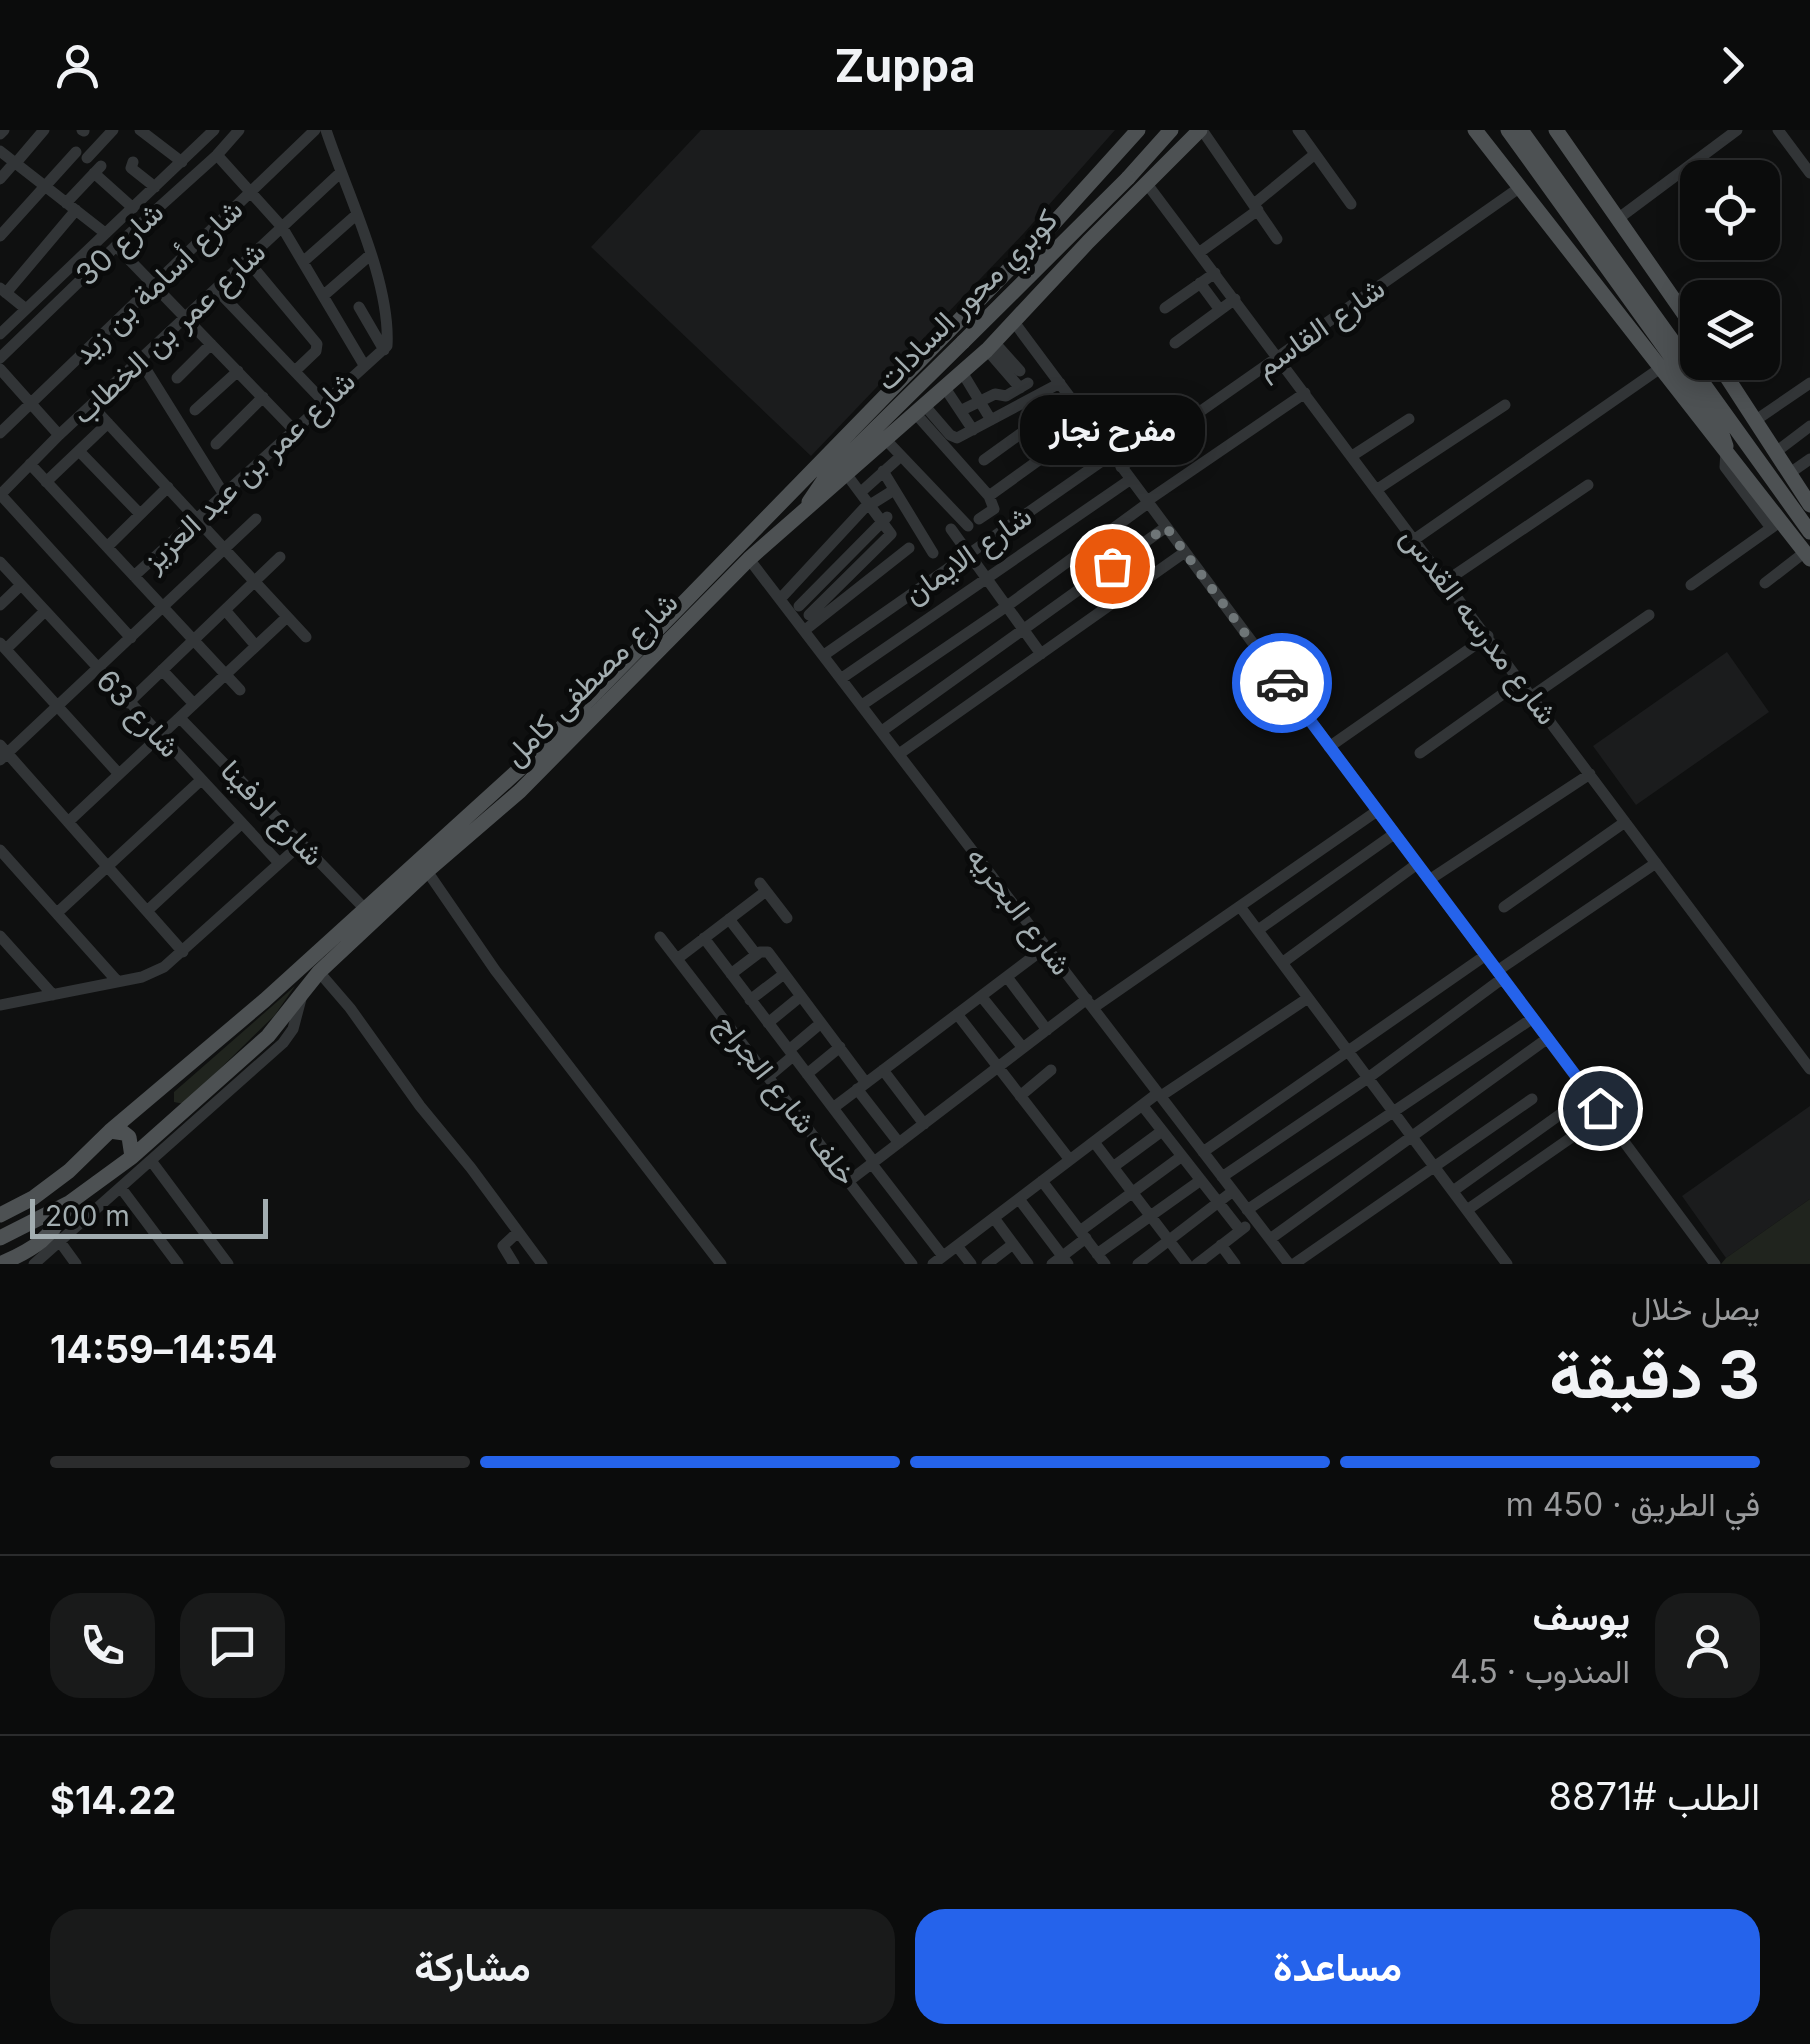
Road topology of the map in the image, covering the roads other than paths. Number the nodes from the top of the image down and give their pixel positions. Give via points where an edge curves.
1 (44, 130) edge
2 (113, 130) edge
3 (140, 130) edge
4 (214, 130) edge
5 (315, 130) edge
6 (326, 130) edge
7 (1138, 130) edge
8 (1171, 130) edge
9 (1201, 130) edge
10 (1298, 130) edge
11 (1475, 130) edge
12 (1508, 130) edge
13 (1521, 130) edge
14 (1556, 130) edge
15 (1737, 130) edge
16 (1778, 130) edge
17 (233, 132) edge
18 (0, 152) edge
19 (1315, 154) junction
20 (217, 155) junction
21 (132, 162) dead end
22 (182, 162) junction
23 (15, 164) junction
24 (340, 173) junction
25 (1810, 173) edge
26 (1548, 178) junction
27 (0, 179) edge
28 (1148, 184) junction
29 (43, 186) junction
30 (155, 187) junction
31 (1520, 188) junction
32 (252, 192) junction
33 (1352, 204) dead end
34 (71, 207) junction
35 (1256, 207) junction
36 (133, 208) junction
37 (356, 215) junction
38 (1618, 218) junction
39 (1054, 223) junction
40 (282, 227) junction
41 (105, 233) junction
42 (0, 236) edge
43 (1278, 239) dead end
44 (1088, 242) junction
45 (116, 246) junction
46 (1200, 252) junction
47 (370, 255) junction
48 (247, 260) junction
49 (304, 262) junction
50 (1008, 270) junction
51 (1215, 273) junction
52 (1200, 283) junction
53 (154, 285) junction
54 (216, 289) junction
55 (3, 290) edge
56 (1038, 295) junction
57 (323, 296) junction
58 (1235, 299) junction
59 (360, 307) dead end
60 (1164, 308) dead end
61 (1680, 308) edge
62 (26, 309) junction
63 (1220, 310) junction
64 (185, 317) junction
65 (1014, 322) junction
66 (0, 334) edge
67 (1174, 343) dead end
68 (211, 344) junction
69 (991, 346) junction
70 (384, 350) junction
71 (1278, 357) junction
72 (1, 359) edge
73 (140, 360) junction
74 (364, 365) junction
75 (1659, 369) junction
76 (238, 371) junction
77 (295, 371) junction
78 (1020, 371) dead end
79 (962, 372) junction
80 (177, 378) dead end
81 (1729, 380) edge
82 (1810, 383) edge
83 (1060, 384) junction
84 (945, 388) junction
85 (1020, 388) junction
86 (1305, 393) junction
87 (263, 397) junction
88 (1070, 398) junction
89 (324, 401) junction
90 (981, 401) junction
91 (31, 404) junction
92 (92, 405) junction
93 (1019, 405) junction
94 (1504, 405) dead end
95 (195, 410) dead end
96 (921, 410) junction
97 (962, 410) junction
98 (1408, 419) dead end
99 (991, 420) junction
100 (1756, 420) junction
101 (108, 423) junction
102 (1089, 424) junction
103 (1810, 426) edge
104 (293, 428) junction
105 (0, 433) edge
106 (59, 434) junction
107 (973, 434) junction
108 (887, 441) junction
109 (216, 444) dead end
110 (1726, 450) junction
111 (79, 451) junction
112 (1776, 452) junction
113 (1112, 454) junction
114 (952, 455) junction
115 (900, 456) junction
116 (1352, 456) junction
117 (1810, 459) edge
118 (984, 460) dead end
119 (30, 464) junction
120 (942, 467) dead end
121 (1121, 467) junction
122 (884, 472) junction
123 (1790, 473) junction
124 (847, 475) junction
125 (1130, 479) junction
126 (46, 482) junction
127 (1588, 484) dead end
128 (168, 487) junction
129 (894, 490) junction
130 (1376, 490) junction
131 (860, 492) junction
132 (224, 493) junction
133 (0, 495) edge
134 (991, 495) junction
135 (1148, 502) junction
136 (870, 504) junction
137 (1810, 504) edge
138 (806, 510) junction
139 (140, 514) junction
140 (197, 518) junction
141 (885, 519) junction
142 (256, 520) dead end
143 (1776, 524) junction
144 (1166, 527) junction
145 (951, 529) dead end
146 (1810, 532) edge
147 (891, 534) junction
148 (1415, 539) junction
149 (107, 547) junction
150 (827, 548) junction
151 (226, 549) junction
152 (1185, 552) junction
153 (933, 553) dead end
154 (969, 554) junction
155 (1807, 556) edge
156 (280, 557) dead end
157 (749, 559) junction
158 (0, 562) edge
159 (842, 563) junction
160 (852, 573) junction
161 (134, 576) junction
162 (987, 579) junction
163 (255, 581) junction
164 (1446, 581) junction
165 (1765, 583) dead end
166 (21, 585) junction
167 (1690, 585) dead end
168 (783, 596) junction
169 (0, 605) edge
170 (1006, 606) junction
171 (163, 608) junction
172 (225, 610) junction
173 (45, 612) junction
174 (1648, 615) dead end
175 (287, 616) junction
176 (807, 618) junction
177 (1024, 631) junction
178 (1488, 636) junction
179 (306, 637) dead end
180 (131, 638) junction
181 (193, 640) junction
182 (3, 646) edge
183 (256, 646) junction
184 (1041, 654) junction
185 (824, 656) junction
186 (97, 670) junction
187 (162, 670) junction
188 (226, 674) junction
189 (842, 678) junction
190 (1521, 681) junction
191 (240, 690) dead end
192 (1532, 696) junction
193 (128, 703) junction
194 (194, 704) junction
195 (862, 705) junction
196 (58, 706) junction
197 (180, 718) junction
198 (882, 731) junction
199 (159, 737) junction
200 (1329, 747) junction
201 (2, 753) edge
202 (1420, 753) dead end
203 (900, 754) junction
204 (119, 774) junction
205 (1590, 774) junction
206 (201, 780) junction
207 (1378, 811) junction
208 (68, 822) junction
209 (1625, 822) junction
210 (241, 824) junction
211 (1394, 834) junction
212 (302, 842) junction
213 (0, 850) edge
214 (280, 863) junction
215 (1656, 863) junction
216 (1417, 864) junction
217 (108, 866) junction
218 (427, 871) junction
219 (1430, 880) junction
220 (364, 908) junction
221 (1241, 908) junction
222 (1504, 908) dead end
223 (147, 910) junction
224 (57, 913) junction
225 (787, 918) dead end
226 (729, 919) junction
227 (1258, 930) junction
228 (660, 938) dead end
229 (704, 938) junction
230 (3, 942) edge
231 (1046, 946) junction
232 (183, 952) junction
233 (756, 954) junction
234 (1486, 956) junction
235 (677, 959) junction
236 (1282, 963) junction
237 (319, 972) junction
238 (730, 974) junction
239 (784, 974) junction
240 (1500, 974) junction
241 (1006, 977) junction
242 (118, 982) junction
243 (303, 994) junction
244 (53, 995) junction
245 (801, 996) junction
246 (981, 996) junction
247 (1308, 998) junction
248 (750, 1000) junction
249 (1090, 1004) junction
250 (0, 1005) edge
251 (957, 1014) junction
252 (1533, 1018) junction
253 (768, 1023) junction
254 (821, 1023) junction
255 (1047, 1030) junction
256 (1548, 1038) junction
257 (840, 1048) junction
258 (1023, 1048) junction
259 (1348, 1051) junction
260 (791, 1053) junction
261 (998, 1067) junction
262 (1810, 1069) edge
263 (883, 1070) junction
264 (1052, 1070) dead end
265 (807, 1074) junction
266 (768, 1077) junction
267 (1368, 1078) junction
268 (862, 1086) junction
269 (162, 1087) junction
270 (1590, 1093) junction
271 (1160, 1095) junction
272 (1020, 1096) junction
273 (1532, 1099) dead end
274 (1142, 1105) junction
275 (833, 1108) junction
276 (1392, 1110) junction
277 (182, 1112) junction
278 (1605, 1114) junction
279 (924, 1124) junction
280 (110, 1131) junction
281 (1162, 1131) junction
282 (1412, 1137) junction
283 (1094, 1142) junction
284 (899, 1143) junction
285 (1203, 1152) junction
286 (1182, 1156) junction
287 (132, 1157) junction
288 (1070, 1160) junction
289 (152, 1162) junction
290 (873, 1163) junction
291 (1434, 1166) junction
292 (1113, 1167) junction
293 (1222, 1177) junction
294 (1200, 1180) junction
295 (849, 1181) junction
296 (1042, 1181) junction
297 (121, 1188) junction
298 (1233, 1191) junction
299 (1453, 1191) junction
300 (1132, 1192) junction
301 (1018, 1199) junction
302 (69, 1203) junction
303 (1218, 1203) junction
304 (1467, 1210) junction
305 (1251, 1214) junction
306 (0, 1215) edge
307 (1150, 1216) junction
308 (994, 1218) junction
309 (1240, 1230) junction
310 (518, 1232) junction
311 (1083, 1235) junction
312 (56, 1237) junction
313 (0, 1238) edge
314 (1270, 1239) junction
315 (1169, 1240) junction
316 (1013, 1244) junction
317 (1221, 1245) junction
318 (957, 1246) junction
319 (1101, 1259) edge
320 (938, 1260) edge
321 (1288, 1260) edge
322 (1061, 1262) edge
323 (0, 1264) edge
324 (34, 1264) edge
325 (76, 1264) edge
326 (178, 1264) edge
327 (228, 1264) edge
328 (514, 1264) edge
329 (542, 1264) edge
330 (721, 1264) edge
331 (912, 1264) edge
332 (971, 1264) edge
333 (987, 1264) edge
334 (1028, 1264) edge
335 (1138, 1264) edge
336 (1187, 1264) edge
337 (1197, 1264) edge
338 (1236, 1264) edge
339 (1267, 1264) edge
340 (1508, 1264) edge
341 (1714, 1264) edge

1 - 23 street
2 - 29 street
3 - 22 street
4 - 22 street, شارع 30
5 - 32 street, شارع أسامة بن زيد
6 - 24 street
7 - 39 main road, شارع مصطفى كامل
8 - 138 main road, كوبري محور السادات, bridge via 826,477
9 - 28 main road, شارع مصطفى كامل
9 - 35 street
10 - 19 street
11 - 31 main road
12 - 26 main road
13 - 26 main road
14 - 38 main road
15 - 38 street
16 - 25 street
17 - 20 street, شارع 30
18 - 23 street
19 - 33 street
19 - 35 street
20 - 32 street
20 - 45 street, شارع 30
21 - 30 street via 130,168
22 - 30 street, شارع 30
23 - 27 street
23 - 29 street
24 - 37 street
24 - 40 street, شارع عمر بن الخطاب
26 - 110 main road via 1718,422
26 - 146 main road
28 - 44 main road, شارع مصطفى كامل
28 - 46 street, شارع مدرسه القدس
29 - 34 street
29 - 42 street
30 - 36 street, شارع 30
31 - 71 street, شارع القاسم
31 - 75 main road
32 - 40 street
32 - 53 street, شارع أسامة بن زيد
34 - 36 street via 98,170
34 - 41 street
34 - 55 street
35 - 43 street
35 - 46 street
36 - 41 street, شارع 30
37 - 47 street
37 - 49 street
38 - 61 main road
39 - 44 main road via 1063,246
39 - 50 main road, شارع مصطفى كامل
40 - 48 street, شارع عمر بن الخطاب
40 - 49 street
41 - 62 street, شارع 30
44 - 56 main road, شارع مصطفى كامل
45 - 53 street
45 - 72 street, شارع 30
46 - 51 street, شارع مدرسه القدس
47 - 57 street
47 - 70 street via 386,322
48 - 54 street, شارع عمر بن الخطاب
48 - 77 street via 317,344
49 - 57 street
50 - 56 main road via 1031,268 1041,283
50 - 220 main road, شارع مصطفى كامل via 536,754
51 - 52 street
51 - 58 street, شارع مدرسه القدس
52 - 60 street
52 - 63 street
53 - 64 street
53 - 91 street, شارع أسامة بن زيد
54 - 64 street, شارع عمر بن الخطاب
54 - 77 street
55 - 62 street
56 - 65 main road, شارع مصطفى كامل
57 - 74 street
58 - 63 street
58 - 71 street, شارع مدرسه القدس
59 - 70 street
62 - 66 street, شارع 30
63 - 67 street
64 - 68 street
64 - 73 street, شارع عمر بن الخطاب
65 - 69 main road, شارع مصطفى كامل
65 - 83 street
68 - 76 street
68 - 80 street
69 - 78 street
69 - 79 main road, شارع مصطفى كامل
69 - 85 street
70 - 74 street, شارع عمر بن عبد العزيز
71 - 86 street, شارع مدرسه القدس
71 - 121 street, شارع القاسم
72 - 91 street
73 - 92 street, شارع عمر بن الخطاب
73 - 132 street
74 - 89 street, شارع عمر بن عبد العزيز
75 - 110 main road
75 - 148 street
76 - 87 street
76 - 95 street
77 - 89 street
79 - 84 main road, شارع مصطفى كامل
79 - 90 street
81 - 100 main road
82 - 100 street
83 - 88 street
83 - 93 street
84 - 96 main road, شارع مصطفى كامل
84 - 97 street
85 - 90 street
85 - 93 street
86 - 116 street, شارع مدرسه القدس
86 - 135 street
87 - 104 street
87 - 109 street
88 - 102 street
88 - 118 street
89 - 104 street, شارع عمر بن عبد العزيز
90 - 97 street
90 - 99 street
91 - 105 street, شارع أسامة بن زيد
91 - 106 street
92 - 101 street
92 - 106 street, شارع عمر بن الخطاب
93 - 99 street
94 - 130 street
96 - 107 street via 952,437
96 - 108 main road, شارع مصطفى كامل
96 - 114 street
97 - 107 street
98 - 116 street
99 - 107 street
100 - 112 main road
101 - 111 street
101 - 128 street
102 - 113 street
102 - 134 street
103 - 112 street
104 - 132 street, شارع عمر بن عبد العزيز
106 - 119 street, شارع عمر بن الخطاب
107 - 114 street
108 - 115 street
108 - 124 main road, شارع مصطفى كامل
110 - 143 main road
111 - 126 street
111 - 139 street
112 - 123 main road
113 - 121 street
113 - 154 street, شارع الايمان
114 - 120 street
114 - 134 street
115 - 122 street
115 - 134 street via 973,523 995,508
116 - 130 street, شارع مدرسه القدس
117 - 123 street
119 - 126 street
119 - 133 street, شارع عمر بن الخطاب
121 - 125 street
122 - 129 street
122 - 131 street
123 - 137 main road
124 - 131 street
124 - 138 main road, شارع مصطفى كامل
125 - 135 street
125 - 162 street
126 - 149 street
127 - 164 street
128 - 139 street
128 - 140 street
129 - 136 street
129 - 153 street
130 - 148 street, شارع مدرسه القدس
131 - 136 street
132 - 140 street, شارع عمر بن عبد العزيز
133 - 180 street
135 - 144 street
135 - 170 street
136 - 141 street
136 - 150 street
138 - 157 main road, شارع مصطفى كامل
139 - 149 street
140 - 151 street
140 - 161 street, شارع عمر بن عبد العزيز
141 - 147 street
141 - 159 street
142 - 151 street
143 - 155 main road
143 - 167 street
144 - 152 street
144 - 177 street
145 - 154 street
147 - 160 street
147 - 176 street via 911,550
148 - 164 street, شارع مدرسه القدس
149 - 161 street
150 - 159 street
150 - 168 street
151 - 163 street
151 - 171 street
152 - 184 street
152 - 200 street
154 - 162 street
154 - 185 street, شارع الايمان
155 - 165 street
156 - 163 street
157 - 168 street, شارع البحريه
157 - 218 main road, شارع مصطفى كامل via 520,791
158 - 166 street, شارع 63
159 - 160 street
159 - 176 street
160 - 176 street
161 - 171 street
162 - 170 street
162 - 189 street
163 - 172 street
163 - 175 street
164 - 178 street, شارع مدرسه القدس
166 - 169 street
166 - 173 street, شارع 63
168 - 176 street, شارع البحريه
168 - 176 street
170 - 177 street
170 - 195 street
171 - 180 street
171 - 181 street
172 - 181 street
172 - 183 street
173 - 182 street
173 - 186 street, شارع 63
174 - 192 street
175 - 179 street
175 - 183 street
176 - 185 street, شارع البحريه
177 - 184 street
177 - 198 street
178 - 190 street, شارع مدرسه القدس
178 - 200 street
180 - 186 street
181 - 187 street
181 - 188 street
182 - 196 street
183 - 188 street
184 - 203 street
185 - 189 street, شارع البحريه
186 - 193 street, شارع 63
186 - 196 street
187 - 193 street
187 - 194 street
188 - 191 street
188 - 194 street
189 - 195 street, شارع البحريه
190 - 192 street, شارع مدرسه القدس
190 - 202 street
192 - 205 street, شارع مدرسه القدس
193 - 199 street, شارع 63
194 - 197 street
195 - 198 street, شارع البحريه
196 - 201 street
196 - 204 street
197 - 199 street
197 - 212 street, شارع ادفينا
198 - 203 street, شارع البحريه
199 - 204 street
199 - 206 street, شارع 63
200 - 207 street
201 - 208 street
203 - 231 street, شارع البحريه
204 - 208 street
205 - 209 street, شارع مدرسه القدس
205 - 219 street
206 - 210 street, شارع 63
206 - 217 street
207 - 211 street
207 - 221 street
208 - 217 street
209 - 215 street, شارع مدرسه القدس
209 - 222 street
210 - 214 street, شارع 63
210 - 223 street
211 - 216 street
211 - 227 street
212 - 214 street
212 - 220 street, شارع ادفينا
213 - 224 street
214 - 232 street
215 - 240 street
215 - 262 street, شارع مدرسه القدس
216 - 219 street
216 - 236 street
217 - 223 street
217 - 224 street
218 - 237 main road, شارع مصطفى كامل
218 - 330 street
219 - 234 street
220 - 269 main road, شارع مصطفى كامل
221 - 227 street
221 - 249 street
223 - 232 street
224 - 242 street
225 - 226 street via 763,887
226 - 229 street
226 - 233 street
227 - 236 street
228 - 235 street, خلف شارع الجراج
229 - 235 street
229 - 238 street
230 - 244 street
231 - 241 street
231 - 249 street, شارع البحريه
232 - 242 street via 154,973
233 - 238 street
233 - 239 street via 766,951
234 - 240 street
234 - 259 street
235 - 266 street, خلف شارع الجراج
236 - 247 street
237 - 243 main road, شارع مصطفى كامل
237 - 310 street
238 - 248 street
239 - 245 street
239 - 248 street
240 - 252 street
240 - 267 street
241 - 246 street
241 - 255 street
242 - 244 street
243 - 277 main road, شارع مصطفى كامل via 268,1036
243 - 289 street via 283,1044
244 - 250 street
245 - 253 street
245 - 254 street
246 - 251 street
246 - 258 street
247 - 259 street
247 - 271 street
248 - 253 street
249 - 255 street
249 - 271 street, شارع البحريه
251 - 261 street
251 - 263 street
252 - 256 street
252 - 276 street
253 - 260 street
254 - 257 street
254 - 260 street
255 - 258 street
256 - 270 street
256 - 282 street
257 - 265 street
257 - 268 street
258 - 261 street
259 - 267 street
259 - 285 street
260 - 265 street
260 - 266 street
261 - 272 street
261 - 279 street
263 - 268 street
263 - 279 street
264 - 272 street
265 - 275 street
266 - 295 street, خلف شارع الجراج
267 - 276 street
267 - 293 street
268 - 275 street
268 - 284 street
269 - 277 main road via 162,1108
269 - 280 main road, شارع مصطفى كامل
270 - 278 street
270 - 299 street
271 - 274 street
271 - 285 street, شارع البحريه
272 - 288 street
273 - 291 street
274 - 281 street
274 - 283 street
275 - 290 street
276 - 282 street
276 - 305 street
277 - 287 main road, شارع مصطفى كامل
278 - 304 street
278 - 341 street
279 - 284 street
280 - 287 main road via 129,1137
280 - 306 main road, شارع مصطفى كامل via 58,1180
281 - 286 street
281 - 292 street
282 - 291 street
282 - 314 street
283 - 288 street
283 - 292 street
284 - 290 street
285 - 293 street, شارع البحريه
286 - 294 street
286 - 300 street
287 - 302 main road, شارع مصطفى كامل
288 - 296 street
289 - 297 street
289 - 327 street
290 - 295 street
290 - 320 street
291 - 299 street
291 - 321 street
292 - 300 street
293 - 298 street, شارع البحريه
294 - 303 street
294 - 307 street
295 - 331 street, خلف شارع الجراج
296 - 301 street
296 - 311 street
297 - 312 street
297 - 326 street
298 - 303 street
298 - 305 street, شارع البحريه
299 - 304 street
300 - 307 street
300 - 311 street
301 - 308 street
301 - 322 street
302 - 312 main road
302 - 313 main road, شارع مصطفى كامل
303 - 309 street
303 - 315 street
304 - 340 street
305 - 309 street
305 - 314 street, شارع البحريه
307 - 315 street
307 - 319 street
308 - 316 street
308 - 318 street
309 - 317 street
310 - 328 street via 503,1244
310 - 329 street
311 - 319 street
311 - 322 street
312 - 323 main road
312 - 324 street
312 - 325 street
314 - 321 street, شارع البحريه
315 - 335 street
315 - 336 street
316 - 333 street
316 - 334 street
317 - 337 street
317 - 338 street
318 - 320 street
318 - 332 street
321 - 339 street

